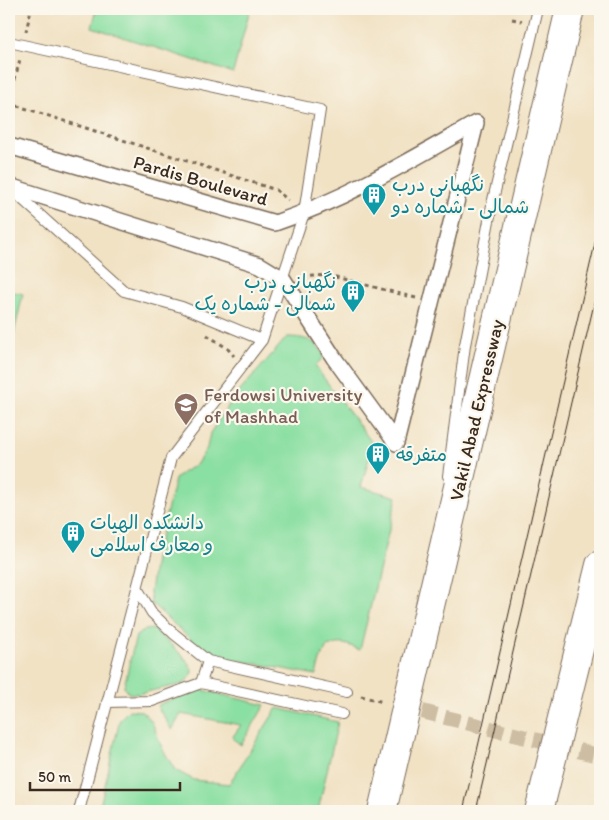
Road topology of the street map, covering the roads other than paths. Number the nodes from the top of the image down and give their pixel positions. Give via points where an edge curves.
1 (538, 9) edge
2 (570, 9) edge
3 (9, 42) edge
4 (9, 146) edge
5 (9, 186) edge
6 (304, 213) junction
7 (283, 279) junction
8 (262, 340) junction
9 (600, 564) edge
10 (137, 588) junction
11 (432, 598) junction
12 (208, 661) junction
13 (201, 683) junction
14 (347, 692) dead end
15 (107, 702) junction
16 (342, 714) dead end
17 (79, 811) edge
18 (382, 811) edge
19 (539, 811) edge

1 - 11 lane via 464,345
2 - 11 highway, Vakil Abad Expressway
3 - 6 lane via 320,110
4 - 6 street, Pardis Boulevard via 275,223
5 - 7 street via 260,265
5 - 8 lane via 124,292 182,307
6 - 7 lane
6 - 7 street, Pardis Boulevard via 376,179 476,123 396,443 334,358
7 - 8 lane
8 - 10 lane via 170,458
9 - 19 highway
10 - 12 lane via 152,613
10 - 15 lane
11 - 18 highway, Vakil Abad Expressway
12 - 13 lane
12 - 14 lane
13 - 15 lane via 152,701
13 - 16 lane
15 - 17 lane

